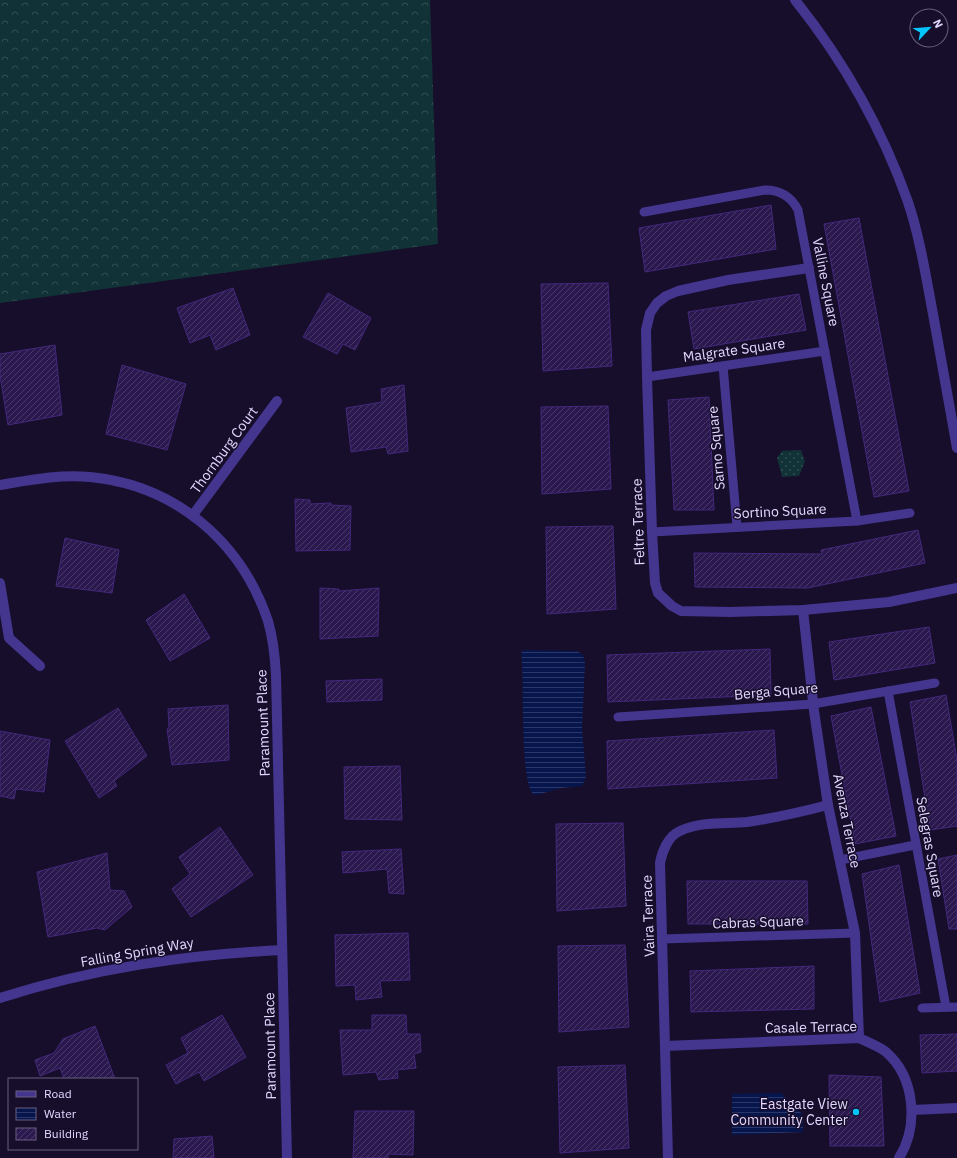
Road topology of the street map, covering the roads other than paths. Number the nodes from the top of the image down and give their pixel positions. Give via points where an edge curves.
1 (794, 0) edge
2 (644, 212) dead end
3 (809, 268) junction
4 (825, 351) junction
5 (723, 366) junction
6 (647, 377) junction
7 (277, 401) dead end
8 (957, 448) edge
9 (0, 485) edge
10 (910, 513) dead end
11 (193, 515) junction
12 (857, 521) junction
13 (737, 527) junction
14 (652, 532) junction
15 (0, 583) edge
16 (957, 588) edge
17 (803, 610) junction
18 (40, 666) dead end
19 (935, 683) dead end
20 (888, 691) junction
21 (813, 704) junction
22 (618, 717) dead end
23 (828, 805) junction
24 (915, 844) junction
25 (840, 860) junction
26 (854, 933) junction
27 (663, 939) junction
28 (282, 950) junction
29 (0, 998) edge
30 (946, 1007) junction
31 (957, 1007) edge
32 (922, 1008) dead end
33 (859, 1038) junction
34 (665, 1046) junction
35 (957, 1108) edge
36 (912, 1110) junction
37 (287, 1158) edge
38 (668, 1158) edge
39 (899, 1158) edge

1 - 8 street via 813,22 867,108 908,203 924,265
2 - 3 lane, Valline Square via 765,190 779,192 794,201 798,210
3 - 4 lane, Valline Square
3 - 6 street, Feltre Terrace via 728,280 666,296 650,313 646,330
4 - 5 lane, Malgrate Square
4 - 12 lane, Valline Square
5 - 6 lane, Malgrate Square
5 - 13 lane, Sarno Square
6 - 14 street, Feltre Terrace
7 - 11 street, Thornburg Court
9 - 11 street, Paramount Place via 58,476 90,476 145,489
10 - 12 lane, Sortino Square
11 - 28 street, Paramount Place via 216,535 239,562 255,589 268,622 273,646 276,675
12 - 13 lane, Sortino Square
13 - 14 lane, Sortino Square
14 - 17 street, Feltre Terrace via 655,583 658,593 681,611
15 - 18 street via 9,638
16 - 17 street, Feltre Terrace via 889,602
17 - 21 street, Avenza Terrace
19 - 20 lane, Berga Square
20 - 21 lane, Berga Square
20 - 24 lane, Selegras Square
21 - 22 lane, Berga Square
21 - 23 street, Avenza Terrace
23 - 25 street, Avenza Terrace
23 - 27 street, Vaira Terrace via 788,815 746,822 704,824 679,831 662,852 660,864
24 - 25 lane
24 - 30 lane, Selegras Square
25 - 26 street, Avenza Terrace
26 - 27 lane, Cabras Square
26 - 33 street, Avenza Terrace
27 - 34 street, Vaira Terrace
28 - 29 street, Falling Spring Way via 146,962 80,975
28 - 37 street, Paramount Place
30 - 31 lane
30 - 32 lane
33 - 34 street, Casale Terrace
33 - 36 street, Casale Terrace via 885,1051 899,1067
34 - 38 street, Vaira Terrace
35 - 36 street
36 - 39 street, Casale Terrace via 907,1139

